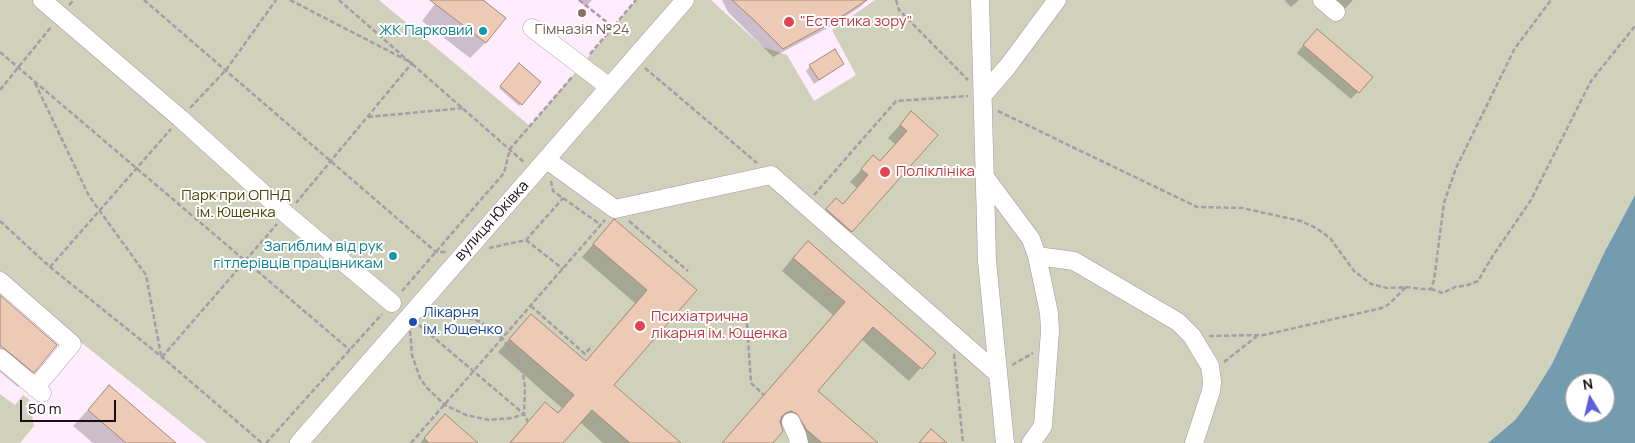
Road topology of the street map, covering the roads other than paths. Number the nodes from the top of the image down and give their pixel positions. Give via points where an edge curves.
1 (42, 0) edge
2 (685, 0) edge
3 (980, 0) edge
4 (1057, 0) edge
5 (1322, 0) edge
6 (1336, 12) dead end
7 (532, 28) dead end
8 (982, 63) junction
9 (1008, 66) junction
10 (609, 88) junction
11 (983, 100) junction
12 (541, 166) junction
13 (986, 177) junction
14 (1037, 256) junction
15 (0, 281) edge
16 (392, 303) road end
17 (0, 358) edge
18 (998, 374) junction
19 (791, 422) dead end
20 (1005, 438) edge
21 (1033, 441) edge
22 (299, 443) edge
23 (798, 443) edge
24 (1194, 443) edge

1 - 16 street
2 - 10 street, вулиця Юківка
3 - 8 street
4 - 9 street
5 - 6 street
7 - 10 street
8 - 9 street
8 - 11 street
9 - 11 street
10 - 12 street, вулиця Юківка
11 - 13 street
12 - 18 street via 615,209 771,175
12 - 22 street, вулиця Юківка
13 - 14 street via 1026,230
13 - 18 street via 987,261
14 - 21 street via 1049,314 1049,343 1043,426
14 - 24 street via 1074,261 1178,322 1192,336 1208,362 1212,388
15 - 17 street via 72,344 39,391
18 - 20 street
19 - 23 street via 798,435
20 - 21 street

